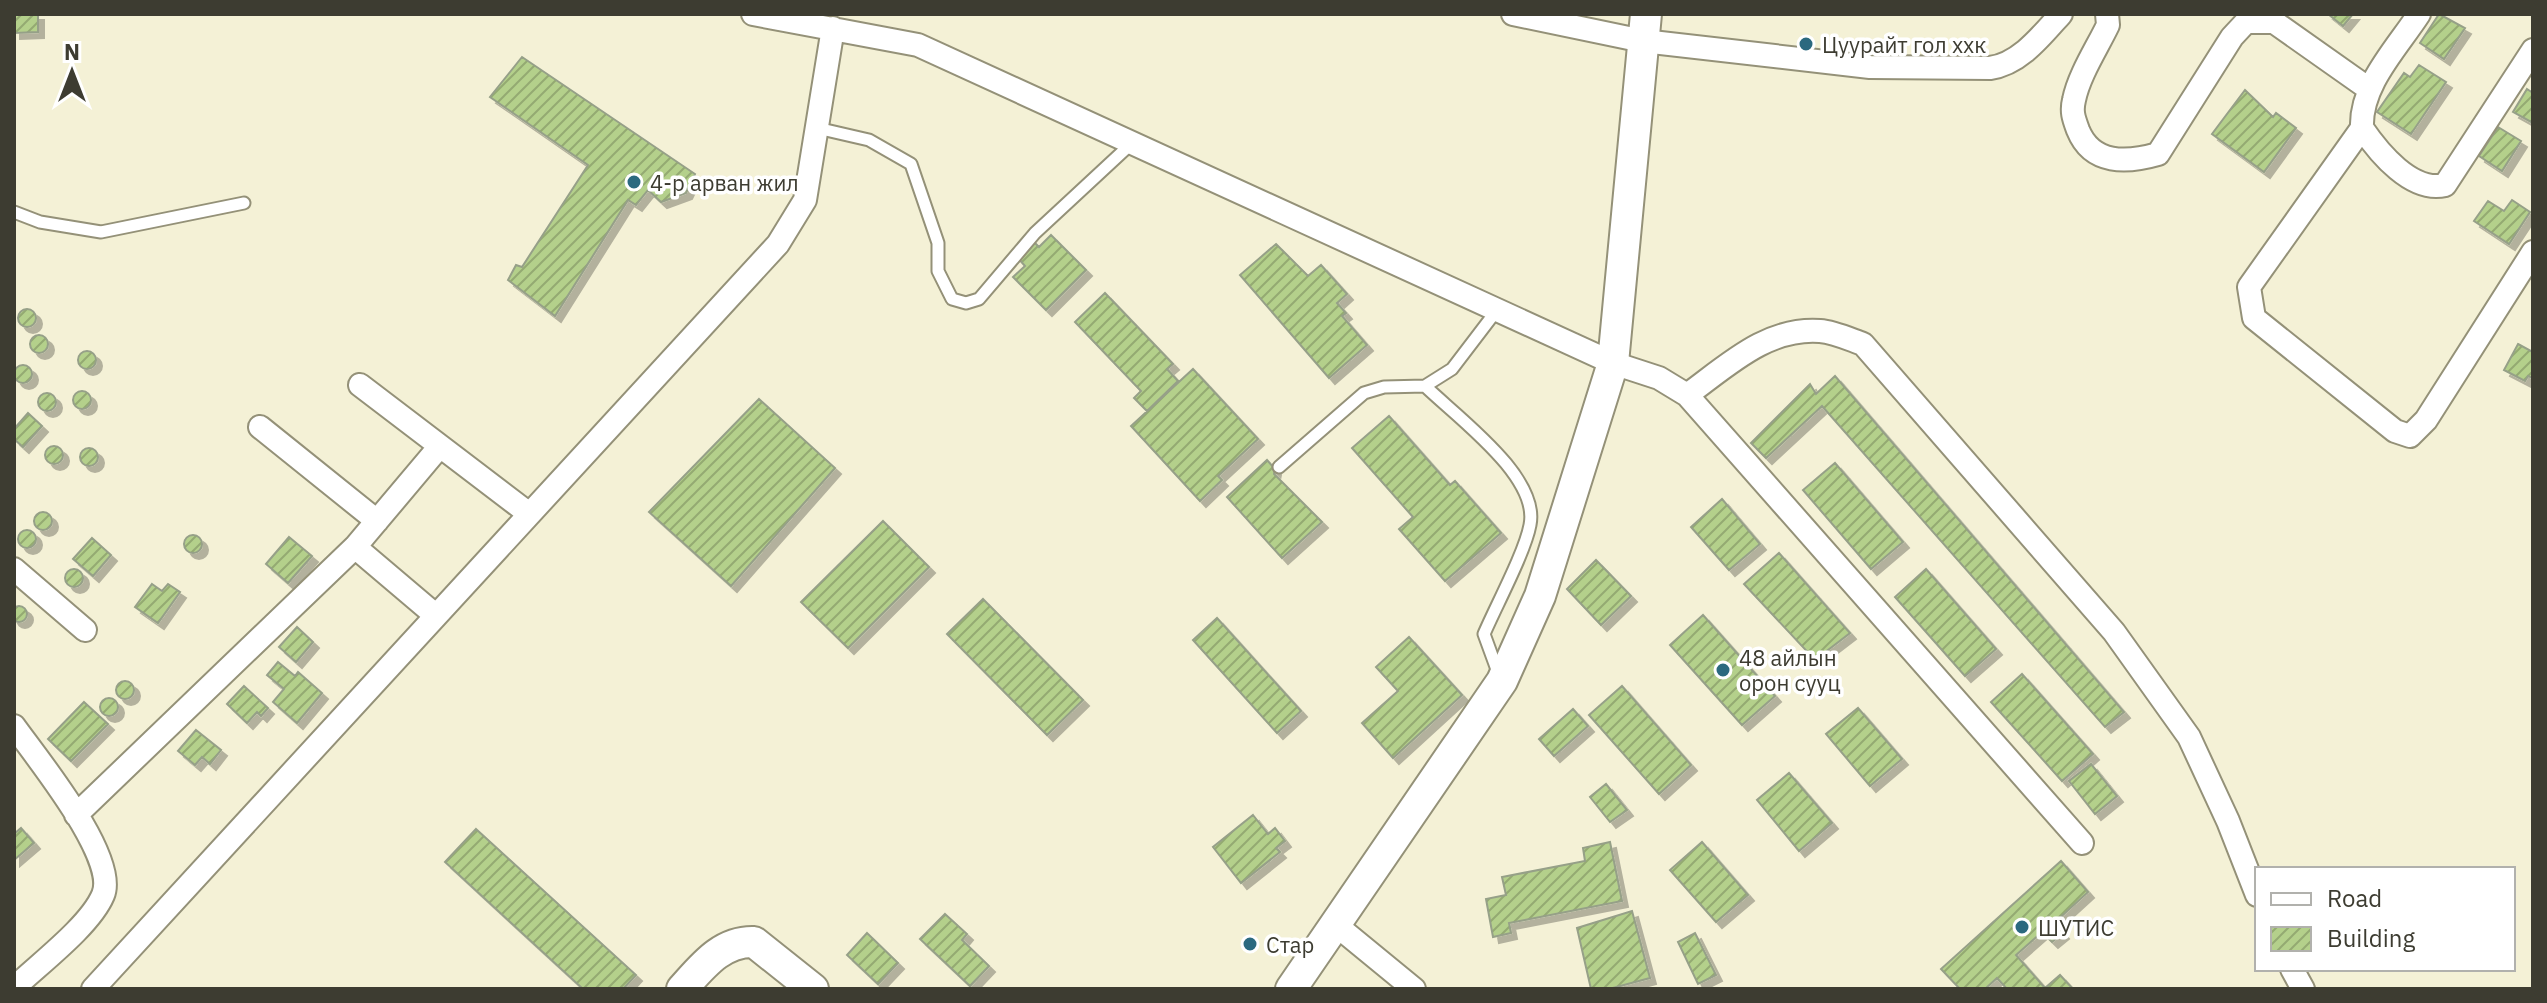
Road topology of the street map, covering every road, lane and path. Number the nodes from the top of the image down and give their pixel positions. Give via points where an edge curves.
1 (753, 14) edge
2 (1513, 14) edge
3 (2061, 14) edge
4 (2107, 14) edge
5 (2419, 14) edge
6 (833, 28) junction
7 (1645, 28) edge
8 (2533, 50) edge
9 (2369, 89) junction
10 (817, 128) junction
11 (2362, 128) junction
12 (1132, 143) junction
13 (244, 203) dead end
14 (14, 212) edge
15 (2533, 252) edge
16 (1497, 310) junction
17 (1613, 363) junction
18 (360, 385) dead end
19 (1425, 386) junction
20 (1687, 395) junction
21 (260, 427) dead end
22 (440, 446) junction
23 (1279, 467) dead end
24 (528, 513) junction
25 (377, 521) junction
26 (355, 547) junction
27 (14, 569) edge
28 (434, 614) junction
29 (85, 630) dead end
30 (1502, 681) junction
31 (14, 726) edge
32 (76, 815) junction
33 (2082, 843) dead end
34 (2255, 890) edge
35 (1336, 925) junction
36 (2293, 971) edge
37 (14, 988) edge
38 (93, 989) edge
39 (682, 989) edge
40 (813, 989) edge
41 (1291, 989) edge
42 (1414, 989) edge
43 (2303, 989) edge

1 - 6 street
2 - 7 street
3 - 7 street via 2017,57 1990,68 1870,67
4 - 9 street via 2108,25 2074,98 2072,115 2084,145 2102,158 2133,161 2158,154 2246,22 2274,22
5 - 9 street
6 - 10 street
6 - 12 street via 918,45
7 - 17 street
8 - 11 street via 2445,185 2430,187 2412,180
9 - 11 street
10 - 12 lane via 869,140 911,164 938,243 938,271 952,299 966,303 979,299 1035,233
10 - 24 street via 805,200 778,244
11 - 15 street via 2249,287 2249,303 2254,318 2395,431 2410,436 2426,420
12 - 16 street
13 - 14 lane via 101,232
16 - 17 street
16 - 19 lane via 1452,369
17 - 20 street via 1659,378
17 - 30 street via 1540,596
18 - 22 street
19 - 23 lane via 1364,393
19 - 30 lane via 1517,474 1529,498 1530,525 1484,634
20 - 33 street
20 - 34 street via 1751,348 1788,332 1823,331 1863,344 2123,644 2189,737
21 - 25 street
22 - 24 street
22 - 25 street
24 - 28 street
25 - 26 street
26 - 28 street
26 - 32 street
27 - 29 street
28 - 38 street
30 - 35 street
31 - 32 street
32 - 37 street via 107,874 104,895
35 - 41 street
35 - 42 street
36 - 43 street
39 - 40 street via 714,954 742,942 754,942

